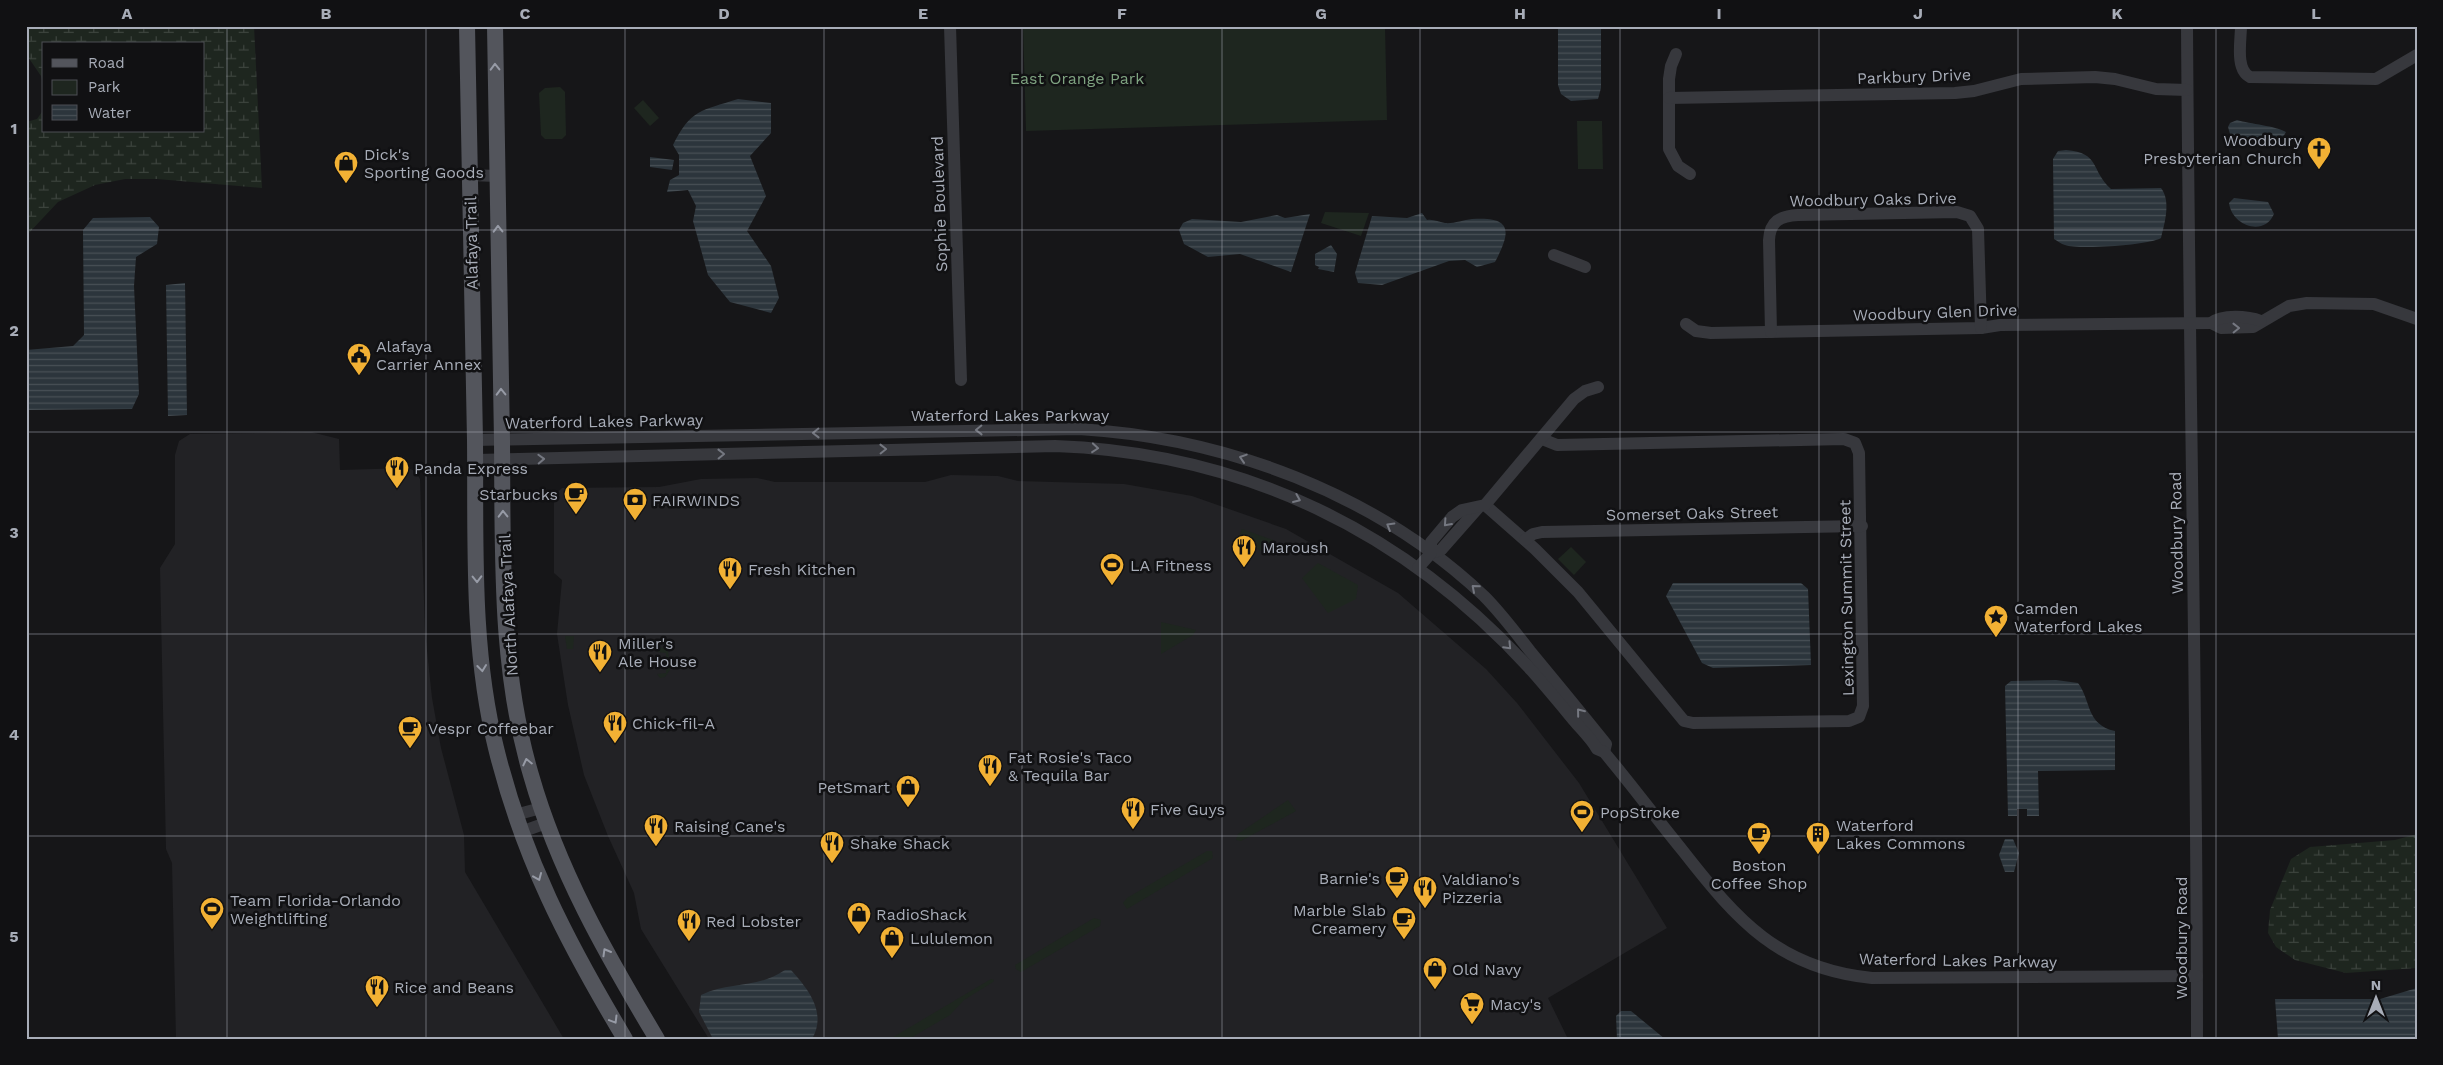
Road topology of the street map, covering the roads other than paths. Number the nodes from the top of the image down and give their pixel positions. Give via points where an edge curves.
1 (467, 26) edge
2 (495, 26) edge
3 (950, 26) edge
4 (2187, 26) edge
5 (2241, 26) edge
6 (1676, 54) dead end
7 (2417, 55) edge
8 (2187, 90) junction
9 (1669, 98) junction
10 (1690, 174) dead end
11 (470, 175) junction
12 (498, 176) junction
13 (1554, 255) dead end
14 (1585, 267) dead end
15 (2417, 319) edge
16 (2189, 323) junction
17 (1686, 324) dead end
18 (1981, 328) junction
19 (1771, 332) junction
20 (961, 380) dead end
21 (1598, 387) dead end
22 (790, 434) junction
23 (1542, 439) junction
24 (474, 440) junction
25 (502, 440) junction
26 (1206, 448) junction
27 (677, 455) junction
28 (475, 460) junction
29 (502, 460) junction
30 (1201, 466) junction
31 (1482, 506) junction
32 (1862, 526) junction
33 (1525, 540) junction
34 (1430, 553) junction
35 (1418, 568) junction
36 (1604, 752) junction
37 (515, 815) junction
38 (544, 816) junction
39 (521, 832) junction
40 (2197, 976) junction
41 (625, 1039) edge
42 (657, 1039) edge
43 (2197, 1039) edge

1 - 11 main road, Alafaya Trail
12 -> 2 main road, Alafaya Trail
3 - 20 street, Sophie Boulevard
4 - 8 street, Woodbury Road
5 - 7 street via 2241,67 2250,77 2376,79
6 - 9 street via 1669,72
8 - 9 street, Parkbury Drive via 2156,89 2115,79 2086,77 2021,79 1955,93
8 - 16 street, Woodbury Road
9 - 10 street via 1671,155 1678,166
11 - 12 street
11 - 24 main road, Alafaya Trail
25 -> 12 main road, Alafaya Trail
13 - 14 street
15 - 16 street, Woodbury Glen Drive via 2374,304 2307,303 2289,306 2253,327 2218,328 2211,323
16 - 18 street, Woodbury Glen Drive via 2000,325
16 - 40 street, Woodbury Road
17 - 19 street, Woodbury Glen Drive via 1703,333
18 - 19 street, Woodbury Glen Drive
18 - 19 street, Woodbury Oaks Drive via 1978,228 1970,216 1956,212 1798,215 1778,219 1768,240
21 - 23 street via 1579,394
22 - 25 street, Waterford Lakes Parkway
26 -> 22 street, Waterford Lakes Parkway via 1158,437 1079,429
22 - 27 street via 775,442 698,443
23 - 31 street
23 - 32 street, Lexington Summit Street via 1557,445 1849,440 1855,443 1860,453
24 - 25 street, Waterford Lakes Parkway
24 - 28 main road, Alafaya Trail
25 - 29 main road, North Alafaya Trail
26 - 30 street
34 -> 26 street, Waterford Lakes Parkway via 1382,521 1314,485 1258,463
29 -> 27 street, Waterford Lakes Parkway
27 -> 30 street, Waterford Lakes Parkway via 1055,446 1125,451
28 - 29 street, Waterford Lakes Parkway
28 -> 37 main road, North Alafaya Trail via 480,652 495,745
38 -> 29 main road, North Alafaya Trail via 522,740 510,668 505,604
30 -> 35 street, Waterford Lakes Parkway via 1268,487 1316,507 1362,531
31 - 33 street, Lexington Summit Street
31 - 34 street via 1462,510 1452,517 1431,542
32 - 33 street, Somerset Oaks Street via 1542,532
32 - 33 street, Lexington Summit Street via 1863,706 1859,716 1849,721 1684,721 1587,601
34 - 35 street
36 -> 34 street, Waterford Lakes Parkway via 1606,744 1502,616
35 -> 36 street, Waterford Lakes Parkway via 1498,636 1543,683 1597,750
36 - 40 street, Waterford Lakes Parkway via 1735,914 1777,948 1818,966 1849,975 1880,978
37 - 38 street
37 - 39 main road, North Alafaya Trail
38 - 39 street
42 -> 38 main road, North Alafaya Trail via 593,929 560,860
39 -> 41 main road, North Alafaya Trail via 567,939
40 - 43 street, Woodbury Road

